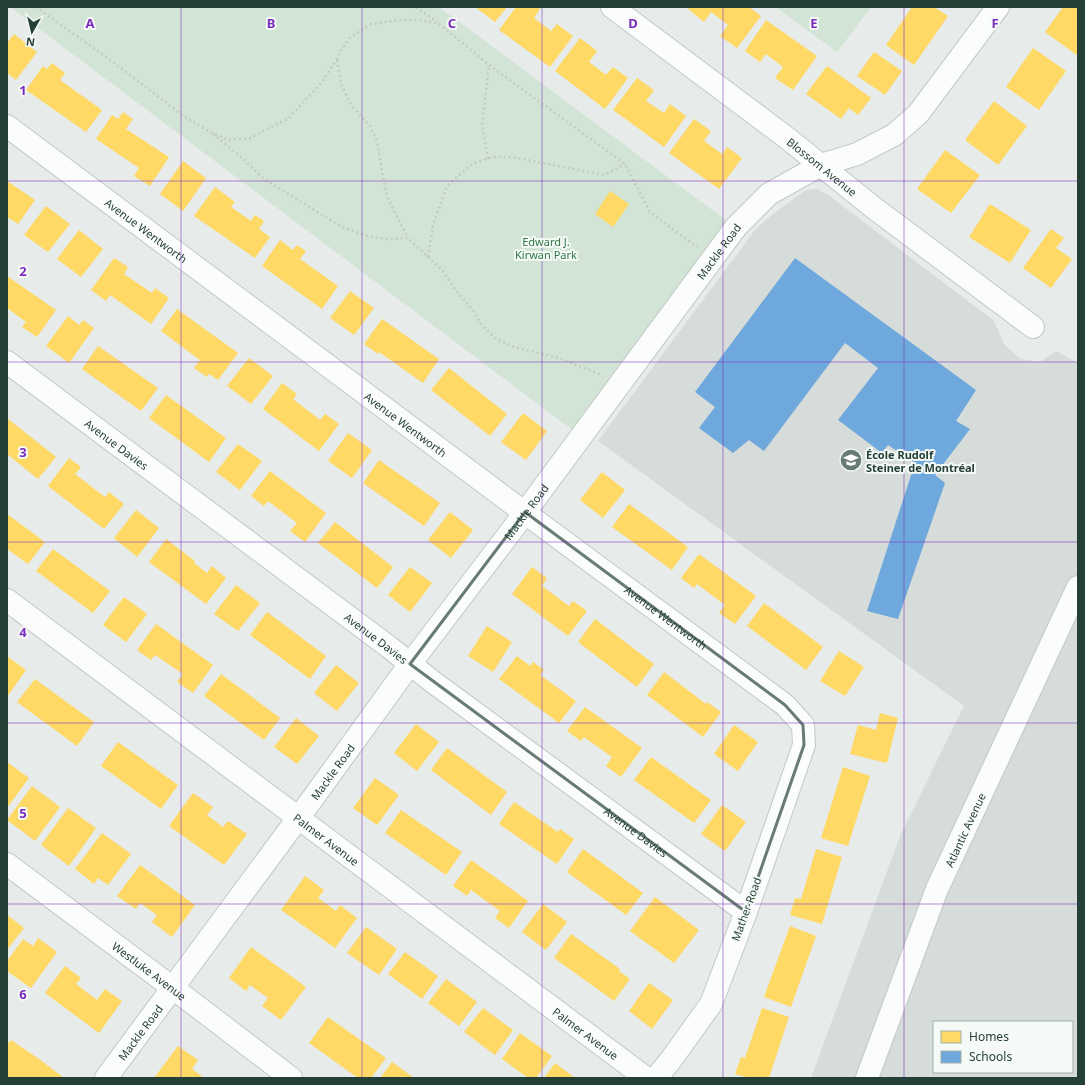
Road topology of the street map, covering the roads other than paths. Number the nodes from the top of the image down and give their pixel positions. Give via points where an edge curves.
1 (612, 7) edge
2 (998, 7) edge
3 (7, 126) edge
4 (821, 165) junction
5 (1033, 327) dead end
6 (7, 362) edge
7 (525, 512) junction
8 (1078, 587) edge
9 (7, 600) edge
10 (410, 664) junction
11 (803, 724) joint
12 (299, 818) junction
13 (7, 864) edge
14 (746, 912) junction
15 (173, 988) junction
16 (106, 1078) edge
17 (291, 1078) edge
18 (646, 1078) edge
19 (656, 1078) edge
20 (867, 1078) edge

1 - 4 street, Blossom Avenue
2 - 4 street, Mackle Road via 918,114 894,135 857,154
3 - 7 street, Avenue Wentworth
4 - 5 street, Blossom Avenue
4 - 7 street, Mackle Road via 769,194 736,227
6 - 10 street, Avenue Davies
7 - 10 street, Mackle Road
7 - 11 street, Avenue Wentworth via 785,705
8 - 20 street, Atlantic Avenue via 937,889
9 - 12 street, Palmer Avenue
10 - 12 street, Mackle Road
10 - 14 street, Avenue Davies
11 - 14 street, Mather Road via 804,744
12 - 15 street, Mackle Road
12 - 18 street, Palmer Avenue
13 - 15 street, Westluke Avenue
14 - 19 street, Mather Road via 711,1004
15 - 16 street, Mackle Road
15 - 17 street, Westluke Avenue

